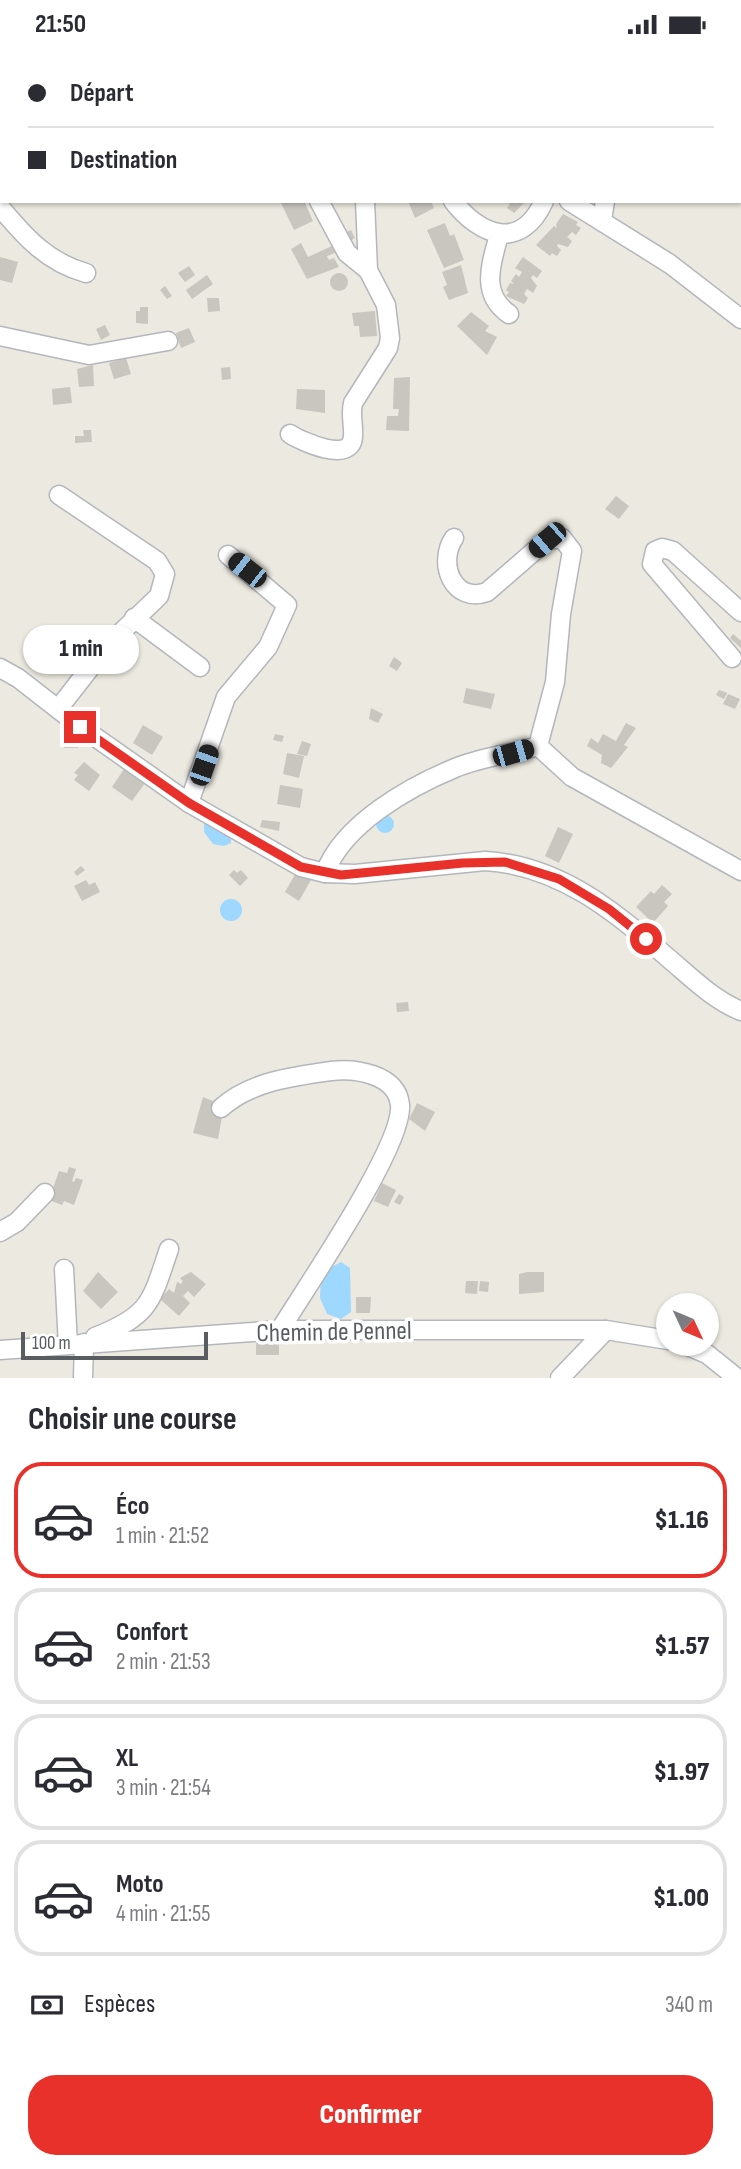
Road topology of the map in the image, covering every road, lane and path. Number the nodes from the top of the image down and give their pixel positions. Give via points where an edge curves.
1 (320, 203) edge
2 (365, 203) edge
3 (454, 203) edge
4 (542, 203) edge
5 (572, 203) edge
6 (605, 203) edge
7 (0, 207) edge
8 (602, 221) junction
9 (499, 235) junction
10 (368, 270) junction
11 (86, 273) dead end
12 (509, 314) dead end
13 (741, 319) edge
14 (0, 336) edge
15 (168, 341) dead end
16 (290, 435) dead end
17 (59, 495) dead end
18 (454, 538) dead end
19 (228, 555) dead end
20 (741, 612) edge
21 (134, 618) junction
22 (732, 658) dead end
23 (200, 667) dead end
24 (0, 668) edge
25 (58, 709) junction
26 (538, 746) junction
27 (189, 803) junction
28 (741, 871) edge
29 (325, 873) junction
30 (741, 1011) edge
31 (221, 1108) dead end
32 (45, 1193) dead end
33 (0, 1233) edge
34 (169, 1249) dead end
35 (64, 1269) dead end
36 (280, 1330) junction
37 (606, 1330) junction
38 (656, 1339) edge
39 (76, 1344) junction
40 (0, 1350) edge
41 (710, 1356) edge
42 (83, 1378) edge
43 (560, 1378) edge
44 (737, 1378) edge

1 - 10 street via 347,253
2 - 10 street
3 - 9 street via 488,233
4 - 9 street via 525,226
5 - 8 street
6 - 8 street
7 - 11 street via 35,247 52,260
8 - 13 street via 670,264
9 - 12 street via 489,279 491,296
10 - 16 street via 386,306 390,338 350,413 352,441 342,449 320,449
14 - 15 street via 89,355
17 - 21 street via 163,569 165,580 159,596
18 - 26 street via 447,554 447,573 465,591 480,594 547,540 562,538 572,551 555,682
19 - 27 street via 287,605 268,647 226,697
20 - 22 street via 673,551 655,551 652,564
21 - 23 street
21 - 25 street via 101,652
24 - 25 street
25 - 27 street
26 - 28 street via 572,777
26 - 29 street via 456,768 373,814 342,841
27 - 29 street via 301,867
29 - 30 street via 376,873 485,861 539,872 609,909 707,992
31 - 36 street via 240,1094 295,1076 345,1069 380,1079 395,1089 400,1103 392,1141
32 - 33 street
34 - 39 street via 151,1302 140,1314
35 - 39 street
36 - 37 street, Chemin de Pennel
36 - 39 street, Chemin de Pennel
37 - 38 street, Chemin de Pennel
37 - 43 street
39 - 40 street, Chemin de Pennel
39 - 42 street
41 - 44 street

